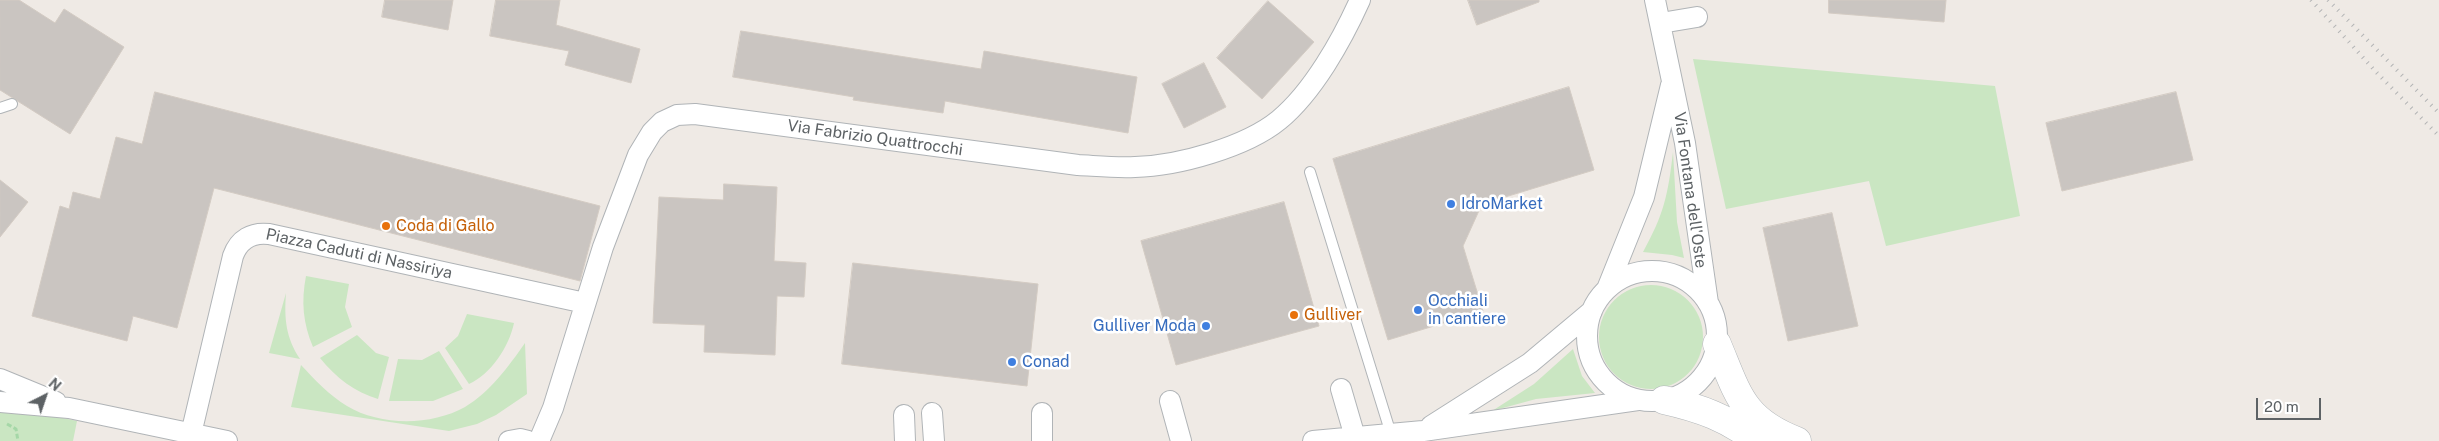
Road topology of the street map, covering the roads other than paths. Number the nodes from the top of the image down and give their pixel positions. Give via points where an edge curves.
1 (1360, 0) edge
2 (1655, 0) edge
3 (1697, 17) dead end
4 (1660, 24) junction
5 (1672, 78) junction
6 (12, 104) dead end
7 (0, 108) edge
8 (1310, 172) dead end
9 (1607, 289) junction
10 (1708, 302) junction
11 (585, 303) junction
12 (1592, 312) junction
13 (1717, 344) junction
14 (0, 378) edge
15 (1342, 389) dead end
16 (1170, 400) dead end
17 (1651, 400) junction
18 (0, 402) edge
19 (69, 408) junction
20 (932, 413) dead end
21 (1042, 413) dead end
22 (904, 415) dead end
23 (1423, 431) junction
24 (191, 434) junction
25 (1392, 434) junction
26 (1354, 437) junction
27 (227, 441) edge
28 (509, 441) edge
29 (528, 441) edge
30 (539, 441) edge
31 (905, 441) edge
32 (934, 441) edge
33 (1042, 441) edge
34 (1181, 441) edge
35 (1313, 441) edge
36 (1757, 441) edge
37 (1797, 441) edge

1 - 11 street, Via Fabrizio Quattrocchi via 1323,66 1297,102 1278,121 1237,144 1161,164 1130,168 1078,165 695,114 671,117 652,132 638,155
2 - 4 street, Via Fontana dell'Oste
3 - 4 street
4 - 5 street, Via Fontana dell'Oste
5 - 9 street, Via Fontana dell'Oste via 1644,197
5 - 10 street, Via Fontana dell'Oste via 1688,161
6 - 7 lane
8 - 25 lane
9 - 10 street via 1623,278 1641,272 1661,272 1679,277
9 - 12 street
10 - 13 street via 1716,322
11 - 24 street, Piazza Caduti di Nassiriya via 270,234 254,234 241,242 233,256
11 - 30 street, Via Fabrizio Quattrocchi
12 - 17 street via 1587,333 1590,356 1600,376 1617,391
12 - 23 street via 1524,367
13 - 17 street via 1711,364 1700,381 1683,394
13 - 37 street via 1739,396 1750,412 1770,430
14 - 19 street
15 - 26 street
16 - 34 street
17 - 23 street
17 - 36 street via 1698,408 1718,416
18 - 19 street
19 - 24 street
20 - 32 street
21 - 33 street
22 - 31 street
23 - 25 street
24 - 27 street
25 - 26 street
26 - 35 street
28 - 29 street

